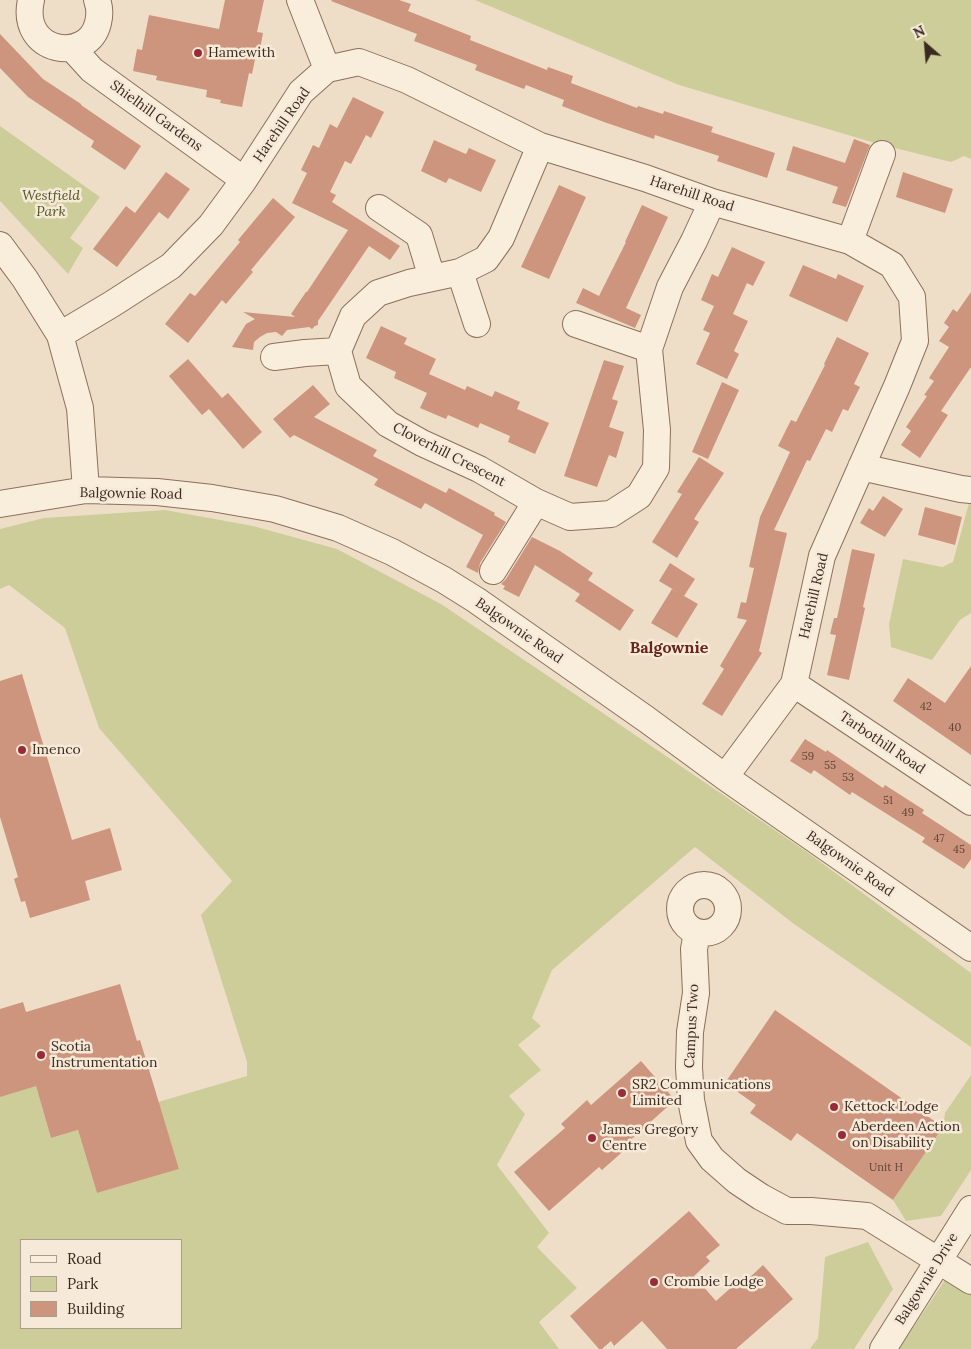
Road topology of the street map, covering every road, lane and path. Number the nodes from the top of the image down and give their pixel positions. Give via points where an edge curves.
1 (31, 0) edge
2 (97, 0) edge
3 (300, 0) edge
4 (72, 48) junction
5 (327, 69) junction
6 (540, 146) junction
7 (882, 154) dead end
8 (244, 180) junction
9 (712, 202) junction
10 (379, 208) dead end
11 (850, 241) junction
12 (0, 245) edge
13 (460, 272) junction
14 (432, 278) junction
15 (477, 324) dead end
16 (576, 324) dead end
17 (60, 335) junction
18 (649, 349) junction
19 (338, 351) junction
20 (274, 357) dead end
21 (861, 467) junction
22 (86, 490) junction
23 (971, 490) edge
24 (536, 502) junction
25 (0, 504) edge
26 (494, 571) dead end
27 (794, 684) junction
28 (725, 777) junction
29 (971, 802) edge
30 (697, 933) dead end
31 (971, 948) edge
32 (971, 1209) edge
33 (939, 1260) junction
34 (971, 1281) edge
35 (883, 1349) edge

1 - 4 street via 30,21 41,40 50,46
2 - 4 street via 100,16 97,27 83,44
3 - 5 street
4 - 8 street, Shielhill Gardens via 92,70
5 - 6 street, Harehill Road via 360,62 407,80
5 - 8 street, Harehill Road via 301,92
6 - 9 street, Harehill Road
6 - 13 street via 500,238 486,259
7 - 11 street
8 - 17 street, Harehill Road via 211,225 171,266
9 - 11 street, Harehill Road
9 - 18 street, Cloverhill Crescent via 670,287
10 - 14 street via 419,235
11 - 21 street, Harehill Road via 892,265 912,297 915,341
12 - 17 street
13 - 14 street
13 - 15 street
14 - 19 street via 378,293 353,316
16 - 18 street
17 - 22 street via 80,408
18 - 24 street, Cloverhill Crescent via 657,430 656,468 639,496 611,514 570,517
19 - 20 street
19 - 24 street, Cloverhill Crescent via 348,386 388,424 479,469
21 - 23 street
21 - 27 street, Harehill Road via 822,556
22 - 25 street, Balgownie Road
22 - 28 street, Balgownie Road via 157,492 275,509 338,528 392,552 476,600
24 - 26 street
27 - 28 street, Harehill Road
27 - 29 street, Tarbothill Road
28 - 31 street, Balgownie Road
30 - 33 street, Campus Two via 694,949 696,993 690,1032 691,1100 699,1141 712,1159 745,1187 787,1211 867,1216
32 - 33 street, Balgownie Drive
33 - 34 street, Campus Two
33 - 35 street, Balgownie Drive

